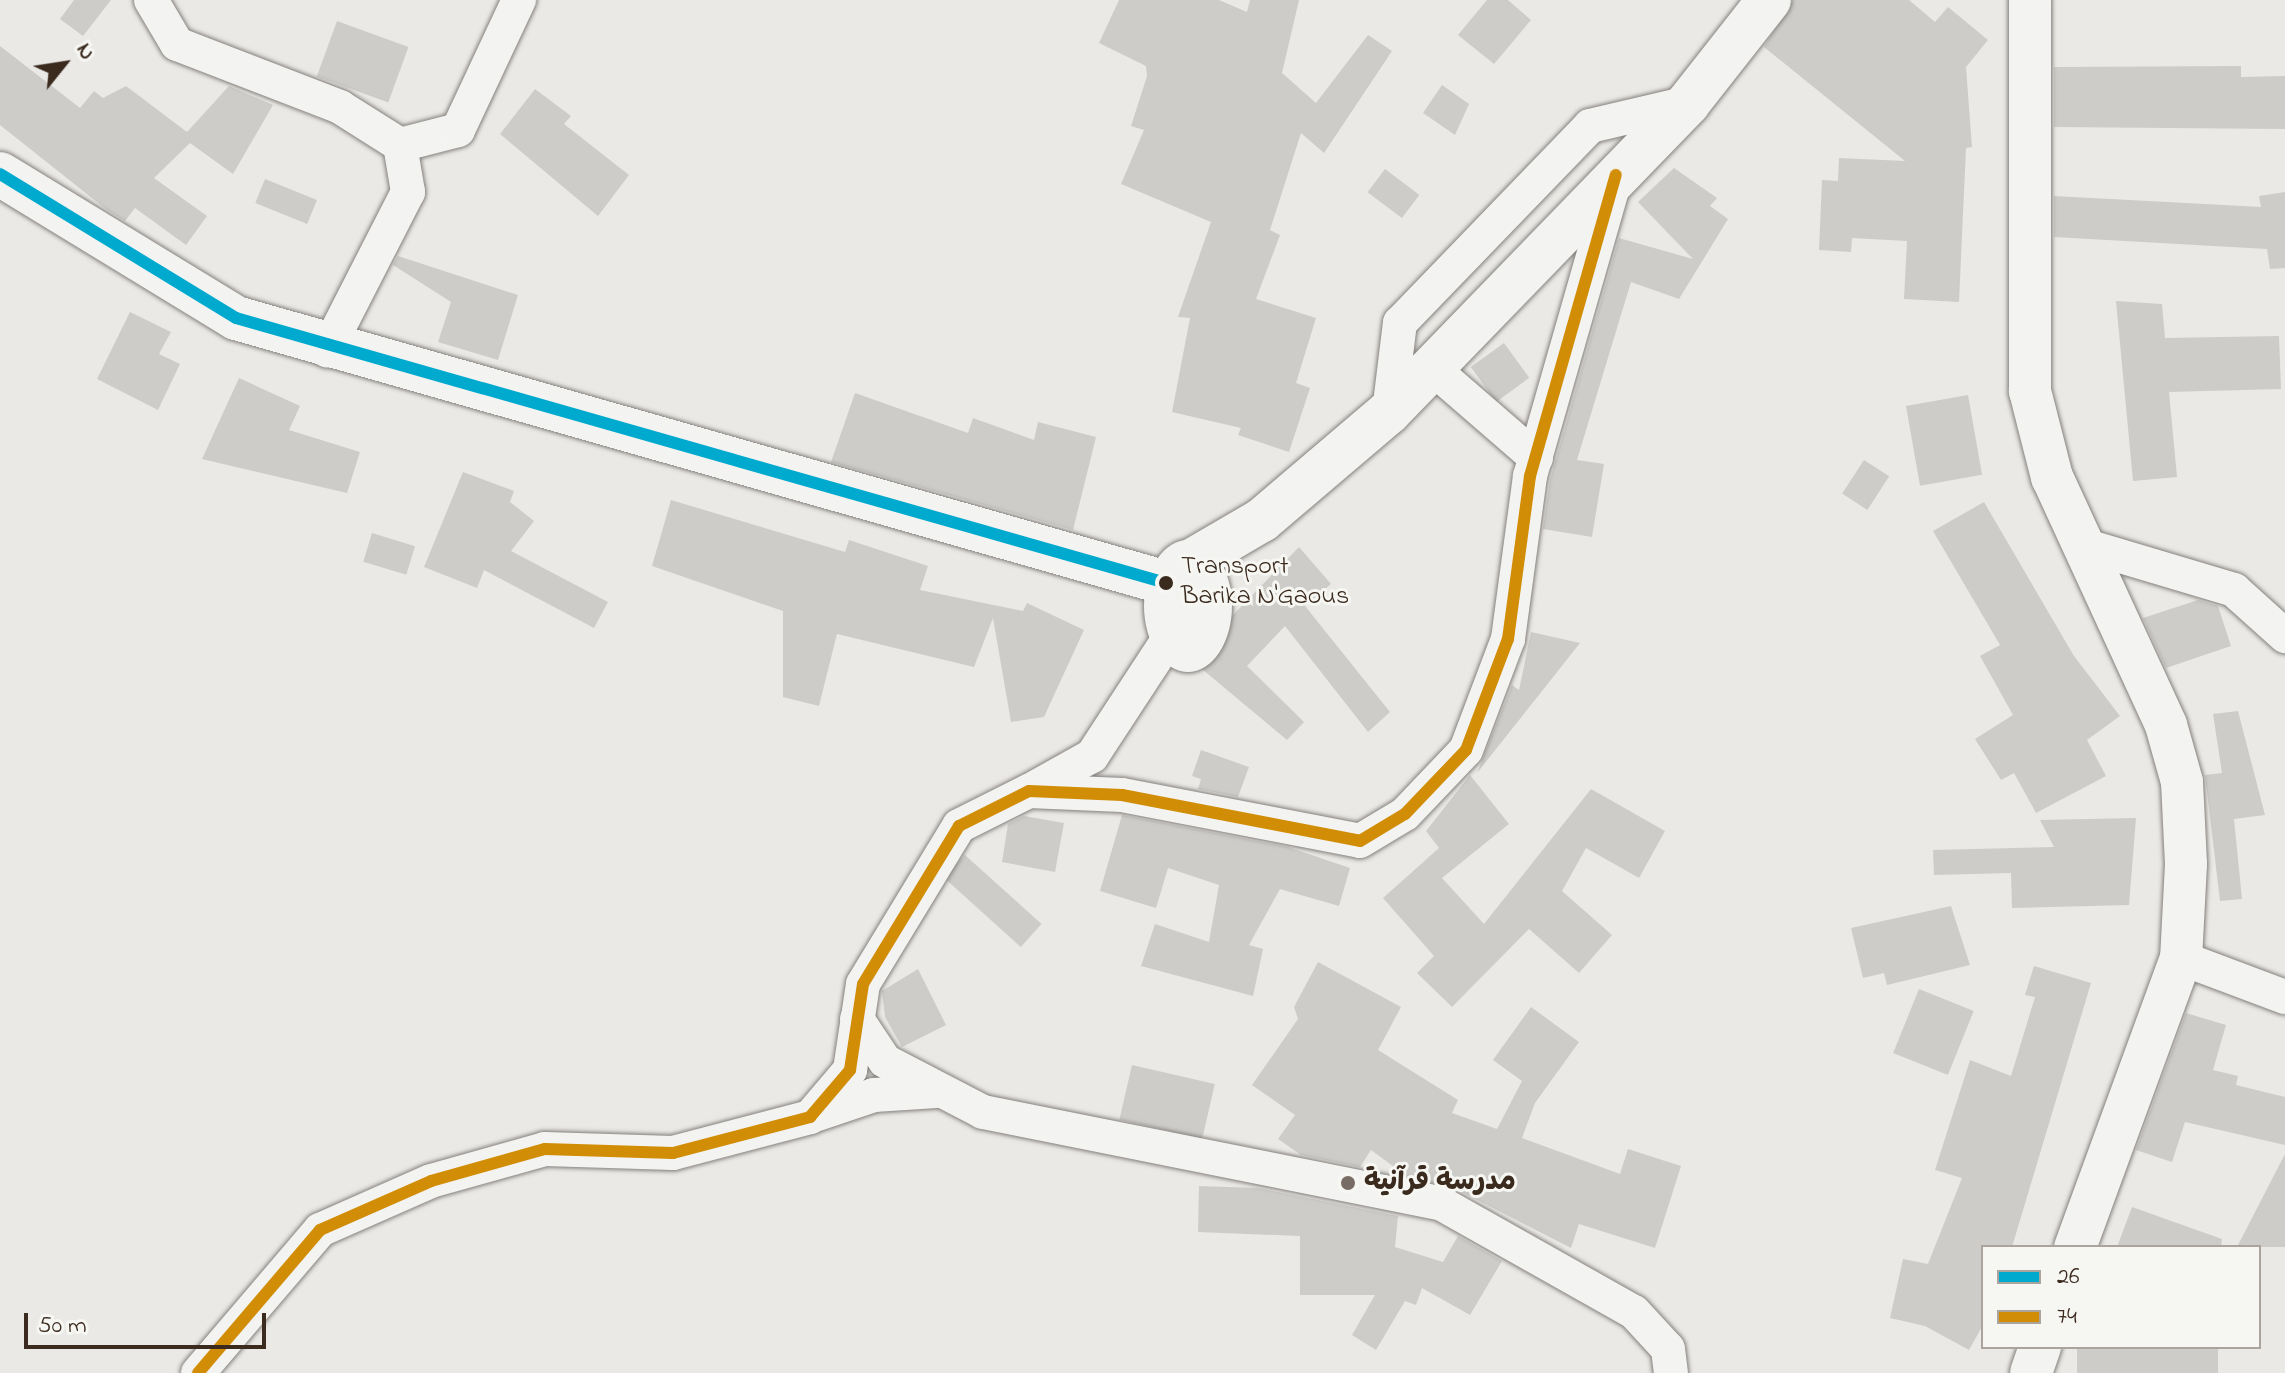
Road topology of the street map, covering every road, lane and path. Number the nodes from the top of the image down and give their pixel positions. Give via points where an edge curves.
1 (151, 0) edge
2 (519, 0) edge
3 (1769, 0) edge
4 (2023, 6) edge
5 (1688, 103) junction
6 (400, 145) junction
7 (0, 174) edge
8 (1616, 175) junction
9 (327, 350) junction
10 (1431, 367) junction
11 (1389, 412) junction
12 (1536, 458) junction
13 (2080, 544) junction
14 (1184, 582) junction
15 (2285, 636) edge
16 (1092, 756) junction
17 (1029, 791) junction
18 (1122, 795) junction
19 (2181, 958) junction
20 (2285, 997) edge
21 (857, 1019) junction
22 (936, 1091) junction
23 (810, 1117) junction
24 (2076, 1245) edge
25 (2039, 1349) edge
26 (198, 1373) edge
27 (1671, 1373) edge
28 (2031, 1373) edge

1 - 6 street via 177,44 340,107
2 - 6 street via 458,130
3 - 5 main road
4 - 13 street via 2030,391 2052,477
5 - 8 main road
5 - 11 street via 1590,126 1400,323
6 - 9 street via 408,192
7 - 9 main road via 236,318
8 - 10 main road
8 - 12 street
9 - 14 main road
10 - 11 main road
10 - 12 street
11 - 14 main road
12 - 18 street via 1508,639 1466,750 1405,814 1360,841
13 - 15 street via 2234,590
13 - 19 street via 2166,725 2182,782
14 - 16 street via 1155,649
16 - 17 street
16 - 18 street
17 - 18 street
17 - 21 street via 959,826 863,984
19 - 20 street
19 - 24 street
21 - 22 street via 885,1061
21 - 23 street via 850,1070
22 - 23 street via 874,1095
22 - 27 street via 983,1112 1442,1204 1634,1312 1668,1349
23 - 26 street via 673,1153 545,1149 431,1181 320,1230
25 - 28 street

